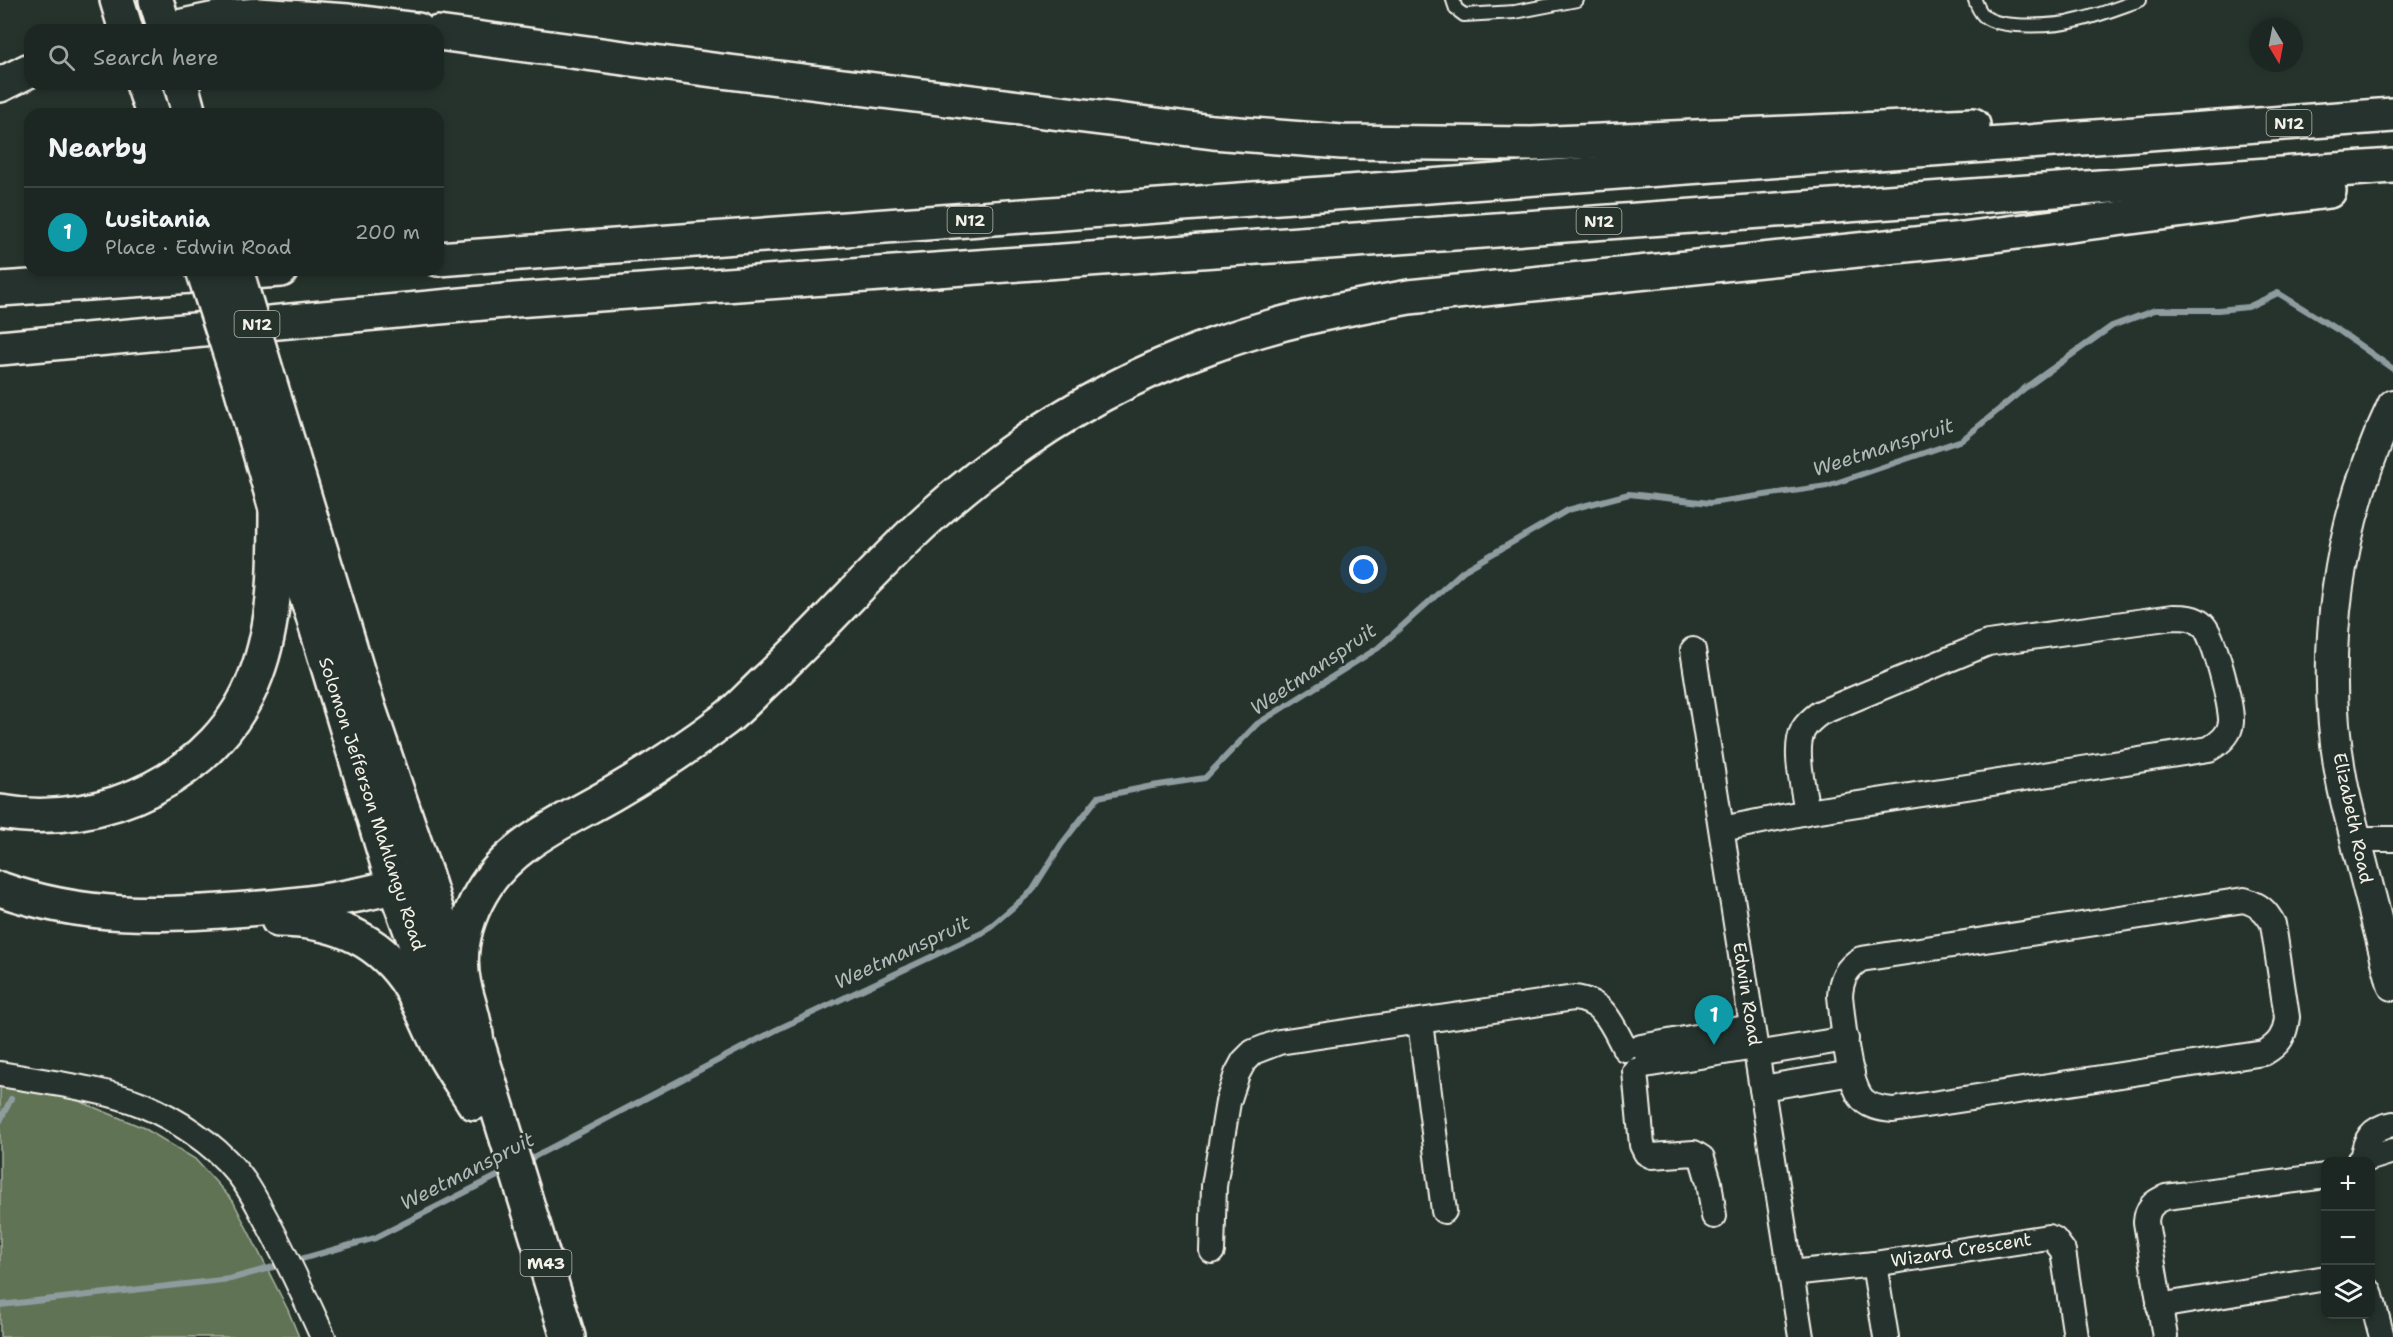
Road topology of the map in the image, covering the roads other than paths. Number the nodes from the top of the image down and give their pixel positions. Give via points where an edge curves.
1 (117, 0) edge
2 (156, 0) edge
3 (253, 0) edge
4 (1453, 0) edge
5 (1577, 0) edge
6 (1975, 0) edge
7 (2140, 0) edge
8 (348, 21) junction
9 (124, 24) edge
10 (162, 24) edge
11 (192, 24) edge
12 (371, 24) edge
13 (444, 34) edge
14 (24, 73) edge
15 (0, 85) edge
16 (145, 90) edge
17 (183, 90) edge
18 (151, 108) edge
19 (187, 108) edge
20 (2393, 116) edge
21 (2185, 131) junction
22 (2393, 166) edge
23 (2393, 182) edge
24 (444, 259) edge
25 (192, 276) edge
26 (206, 276) edge
27 (238, 276) edge
28 (0, 289) edge
29 (515, 300) junction
30 (253, 325) junction
31 (0, 348) edge
32 (0, 362) edge
33 (255, 382) junction
34 (2391, 410) edge
35 (276, 509) junction
36 (1693, 650) dead end
37 (0, 812) edge
38 (1807, 812) junction
39 (1722, 829) junction
40 (2356, 839) junction
41 (2393, 839) edge
42 (426, 876) junction
43 (395, 888) junction
44 (0, 889) edge
45 (171, 915) junction
46 (2393, 985) edge
47 (1420, 1022) junction
48 (476, 1035) junction
49 (1846, 1039) junction
50 (1754, 1043) junction
51 (1637, 1058) junction
52 (1852, 1073) junction
53 (0, 1074) edge
54 (1762, 1088) junction
55 (484, 1110) junction
56 (2393, 1124) edge
57 (2393, 1152) edge
58 (2361, 1157) edge
59 (2372, 1157) edge
60 (2321, 1177) edge
61 (514, 1191) junction
62 (1444, 1211) dead end
63 (1714, 1216) dead end
64 (1212, 1251) dead end
65 (1874, 1264) junction
66 (1791, 1273) junction
67 (2321, 1279) edge
68 (2159, 1306) junction
69 (2375, 1311) edge
70 (323, 1337) edge
71 (547, 1337) edge
72 (568, 1337) edge
73 (1801, 1337) edge
74 (1886, 1337) edge
75 (2076, 1337) edge
76 (2165, 1337) edge
77 (2382, 1337) edge

1 - 9 main road
2 - 10 main road
3 - 8 main road
4 - 5 lane via 1464,15 1515,12
6 - 7 lane via 1985,17 2016,25 2077,21
8 - 11 main road via 258,15
8 - 12 main road
13 - 21 main road via 1190,129 1342,142 1531,144 1944,125 2056,124
14 - 15 main road
16 - 18 main road
17 - 19 main road
20 - 21 main road, N12
21 - 24 main road, N12
22 - 29 main road, N12
23 - 48 main road via 1963,240 1410,297 1343,309 1211,345 1137,377 1073,410 970,483 899,547 727,718 682,751 542,834 502,864 480,895 463,939 462,971
25 - 28 main road
26 - 33 main road, Solomon Jefferson Mahlangu Road, bridge
27 - 30 main road, Solomon Jefferson Mahlangu Road, bridge
29 - 30 main road, N12
29 - 32 main road via 472,313 426,320 43,354
30 - 31 main road, N12
30 - 33 main road, Solomon Jefferson Mahlangu Road, bridge
33 - 35 main road, Solomon Jefferson Mahlangu Road
33 - 42 main road, Solomon Jefferson Mahlangu Road
34 - 40 street, Elizabeth Road via 2355,504 2343,555 2332,647 2336,736
35 - 37 main road via 276,564 264,649 246,700 206,752 160,785 110,805 38,815
35 - 43 main road, Solomon Jefferson Mahlangu Road via 311,610
36 - 39 street, Edwin Road
38 - 38 street via 2209,749 2226,736 2231,723 2212,637 2196,620 2173,616 1988,643 1820,713 1801,733 1799,746
38 - 39 street
39 - 50 street, Edwin Road
40 - 41 street
40 - 46 street, Elizabeth Road
42 - 43 main road
42 - 48 main road, Solomon Jefferson Mahlangu Road
43 - 45 main road via 299,905
43 - 55 main road, Solomon Jefferson Mahlangu Road
44 - 45 main road via 80,909
45 - 55 main road via 317,923 363,939 404,979 439,1046
47 - 51 street via 1551,1000 1584,999 1600,1007
47 - 62 street
47 - 64 street via 1279,1042 1253,1052 1244,1061 1228,1102 1219,1154
48 - 55 main road, Solomon Jefferson Mahlangu Road
49 - 50 street
49 - 52 street
49 - 52 street via 1841,983 1850,965 1861,959 2229,901 2256,904 2267,912 2273,924 2287,1017 2281,1040 2264,1053 1893,1110 1869,1105 1860,1097
50 - 51 street
50 - 54 street, Edwin Road
51 - 63 street via 1642,1145 1646,1153 1694,1153 1702,1158
52 - 54 street
53 - 70 street via 80,1088 142,1105 214,1149 237,1171 271,1229
54 - 66 street, Edwin Road
55 - 61 main road, Solomon Jefferson Mahlangu Road
56 - 58 street via 2381,1126 2367,1137
57 - 59 street
60 - 68 street via 2166,1197 2152,1204 2146,1222
61 - 71 main road, Solomon Jefferson Mahlangu Road / M43
61 - 72 main road, Solomon Jefferson Mahlangu Road / M43
65 - 66 street, Wizard Crescent
65 - 74 street, Wizard Crescent
65 - 75 street, Wizard Crescent via 2054,1239 2063,1251
66 - 73 street, Edwin Road
67 - 68 street
68 - 76 street
69 - 77 street

